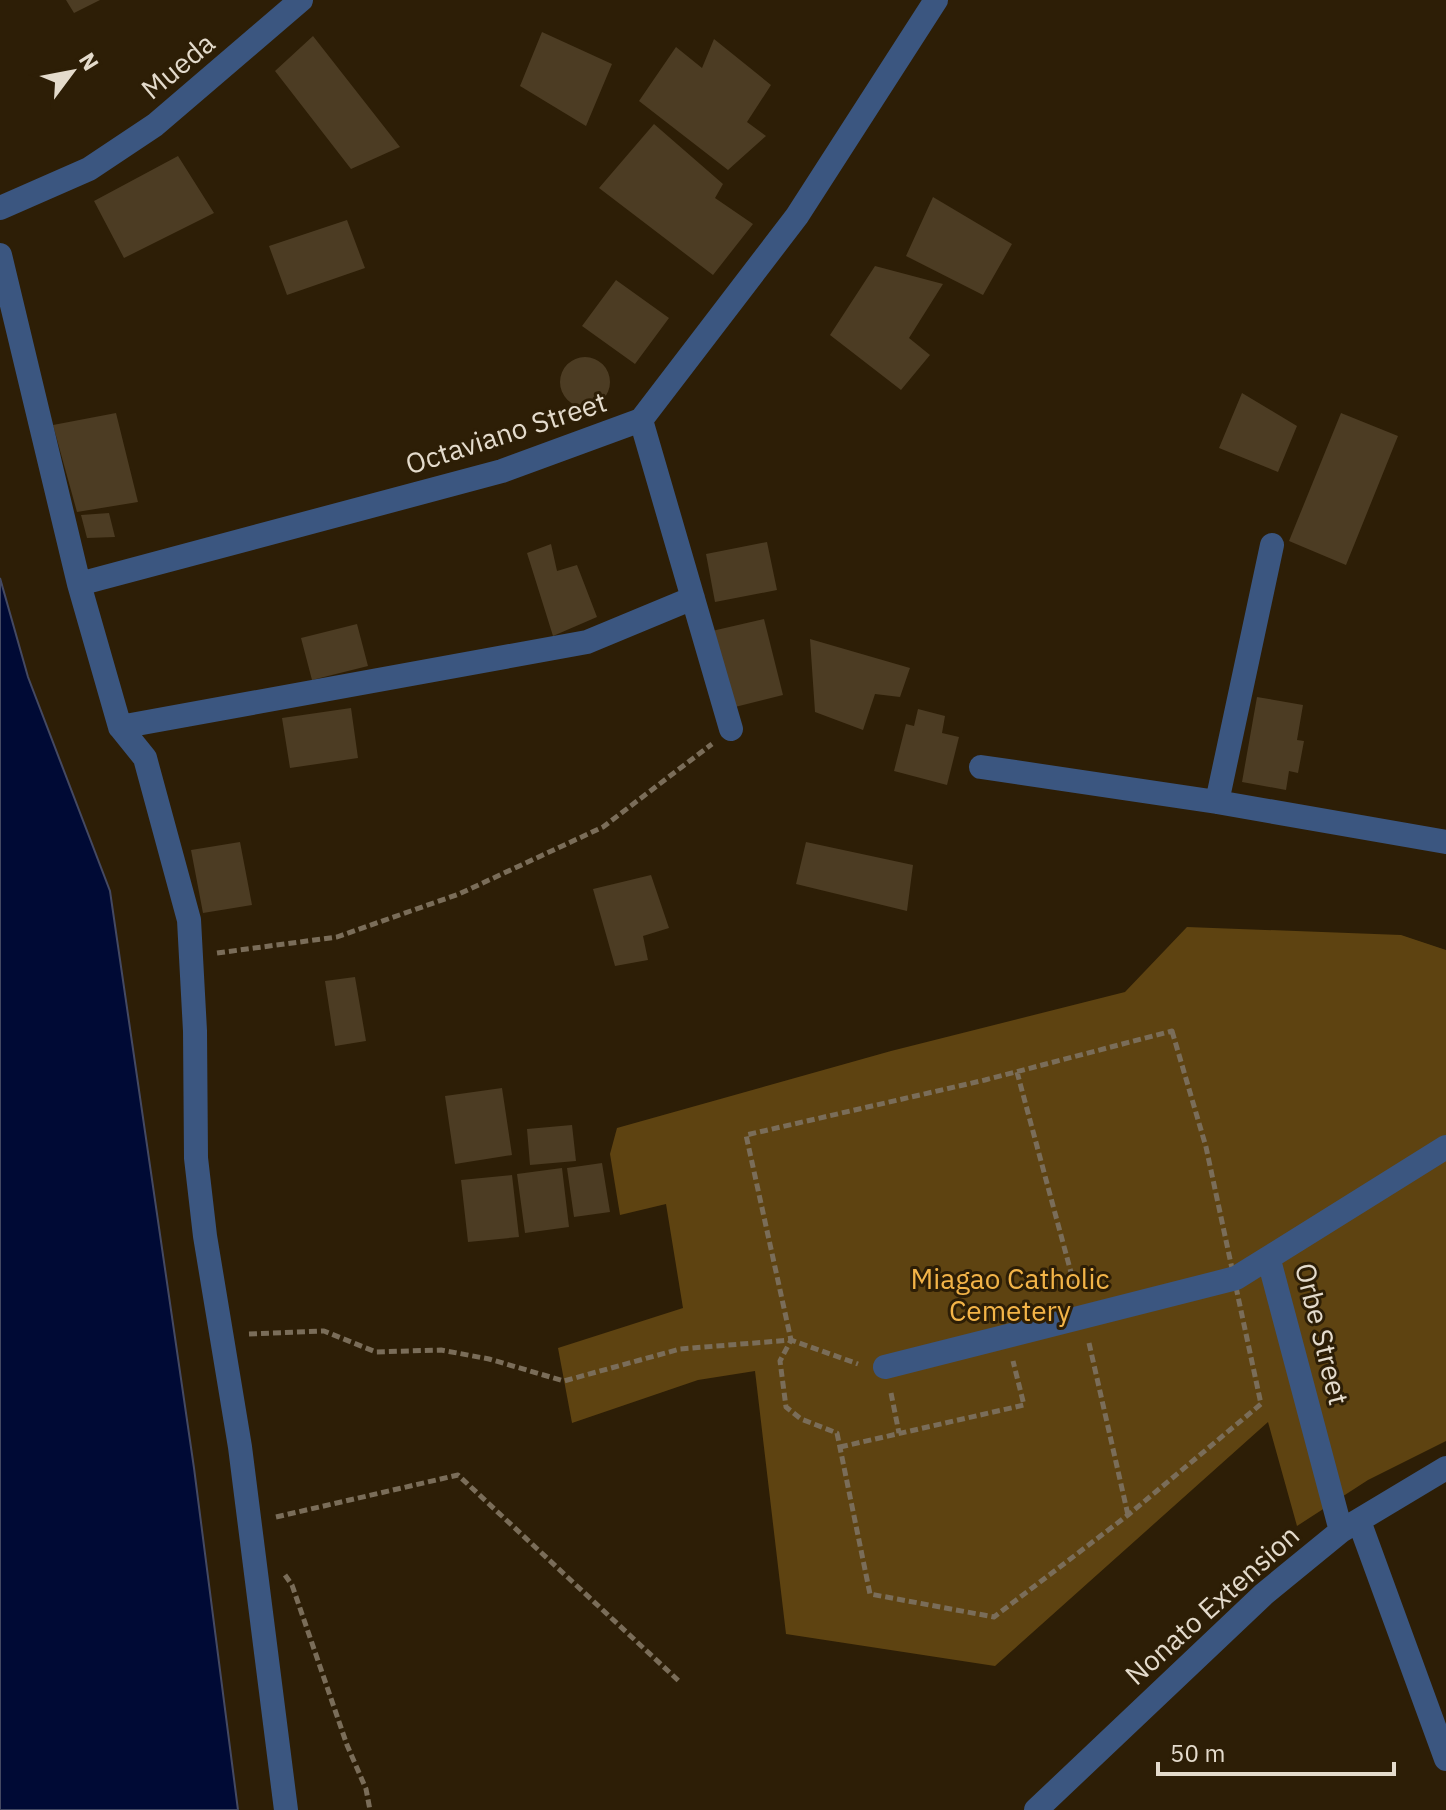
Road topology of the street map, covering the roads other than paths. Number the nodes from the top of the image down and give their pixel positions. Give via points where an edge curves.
1 (301, 0) edge
2 (936, 0) edge
3 (0, 208) edge
4 (0, 255) edge
5 (641, 420) junction
6 (1272, 545) dead end
7 (79, 584) junction
8 (693, 598) junction
9 (120, 727) junction
10 (731, 729) road end
11 (981, 767) dead end
12 (1217, 802) junction
13 (1446, 842) edge
14 (1446, 1147) edge
15 (1269, 1260) junction
16 (885, 1367) road end
17 (1446, 1468) edge
18 (1350, 1526) junction
19 (1446, 1759) edge
20 (286, 1810) edge
21 (1036, 1810) edge

1 - 3 street, Mueda via 155,125 89,169
2 - 5 street, Octaviano Street via 797,216
4 - 7 street
5 - 7 street, Octaviano Street via 502,471
5 - 8 street
6 - 12 street
7 - 9 street
8 - 9 street via 587,642
8 - 10 street
9 - 20 street via 145,758 193,956 196,1158
11 - 12 street
12 - 13 street
14 - 15 street, Orbe Street
15 - 16 street via 1236,1278
15 - 18 street, Orbe Street
17 - 18 street, Nonato Extension
18 - 19 street, Orbe Street
18 - 21 street, Nonato Extension via 1253,1604

